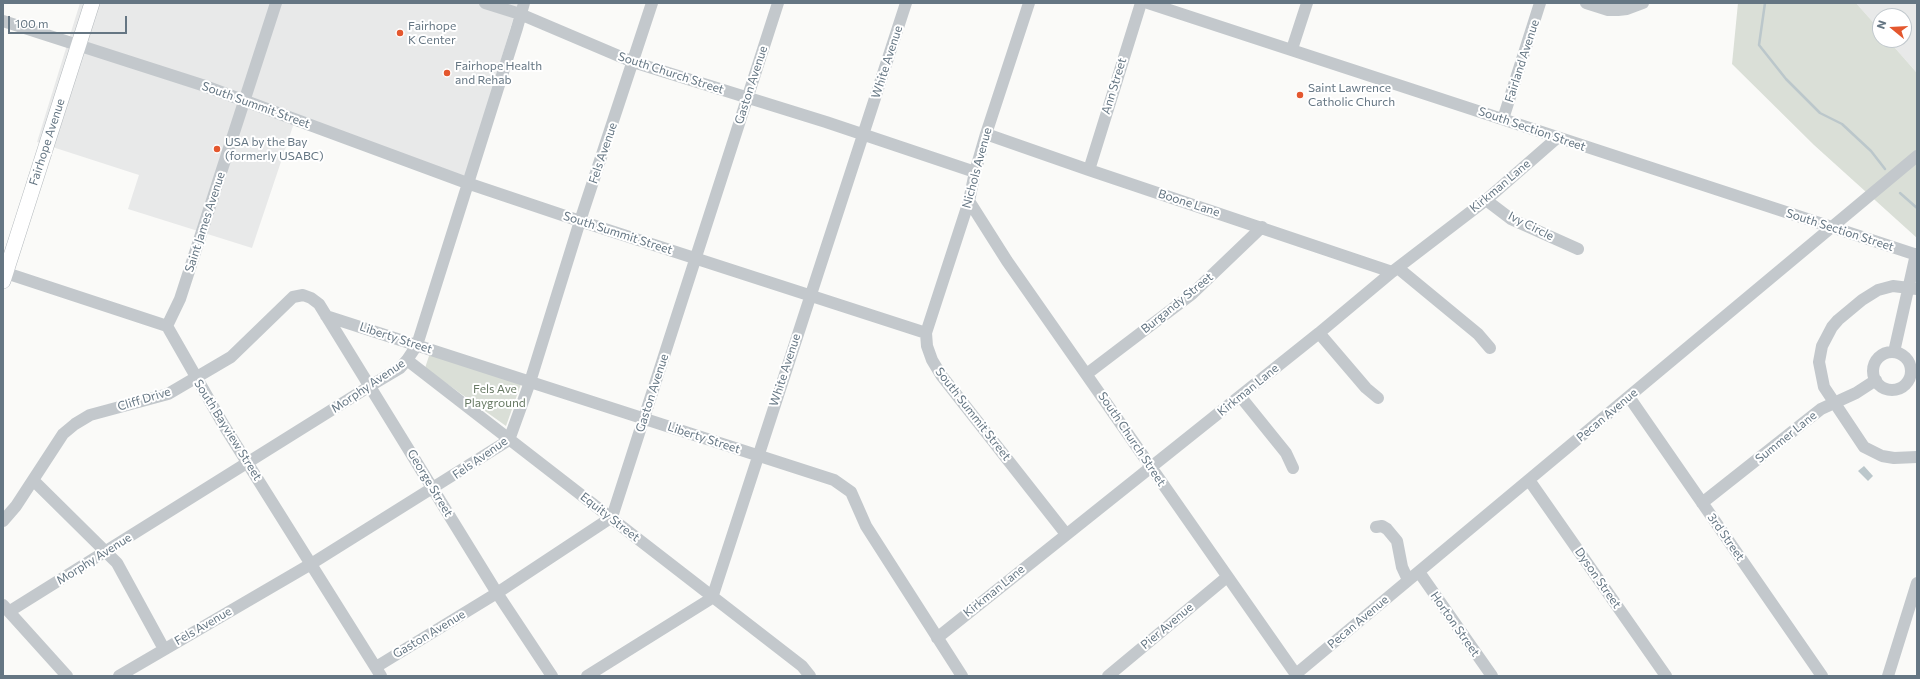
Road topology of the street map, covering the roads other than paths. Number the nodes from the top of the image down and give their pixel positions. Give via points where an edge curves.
1 (92, 3) edge
2 (276, 3) edge
3 (485, 3) edge
4 (652, 3) edge
5 (778, 3) edge
6 (906, 3) edge
7 (1029, 3) edge
8 (1140, 3) edge
9 (1148, 3) edge
10 (1307, 3) edge
11 (1540, 3) edge
12 (1586, 3) edge
13 (1643, 3) edge
14 (522, 9) edge
15 (3, 21) edge
16 (78, 45) junction
17 (1292, 49) junction
18 (633, 62) junction
19 (747, 98) junction
20 (244, 100) junction
21 (1503, 118) junction
22 (863, 134) junction
23 (986, 134) junction
24 (1557, 138) junction
25 (1917, 156) edge
26 (1089, 170) junction
27 (975, 172) junction
28 (468, 183) junction
29 (1486, 200) junction
30 (969, 201) junction
31 (580, 221) junction
32 (1262, 227) junction
33 (1831, 228) junction
34 (1578, 249) dead end
35 (1917, 254) edge
36 (695, 259) junction
37 (1395, 270) junction
38 (4, 275) edge
39 (1913, 288) edge
40 (303, 295) joint
41 (810, 295) junction
42 (326, 316) junction
43 (167, 326) junction
44 (926, 333) junction
45 (1319, 333) junction
46 (416, 345) junction
47 (1490, 348) dead end
48 (1894, 352) junction
49 (407, 360) junction
50 (1088, 373) junction
51 (195, 378) junction
52 (1876, 380) junction
53 (530, 382) junction
54 (370, 386) junction
55 (1240, 396) junction
56 (1629, 397) junction
57 (1378, 398) dead end
58 (1833, 403) junction
59 (644, 418) junction
60 (509, 440) junction
61 (758, 455) junction
62 (1917, 456) edge
63 (247, 462) junction
64 (1151, 467) junction
65 (1293, 468) dead end
66 (33, 480) junction
67 (1529, 480) junction
68 (433, 489) junction
69 (1702, 503) junction
70 (612, 518) junction
71 (3, 521) edge
72 (1376, 527) dead end
73 (1066, 534) junction
74 (106, 552) junction
75 (311, 564) junction
76 (1419, 572) junction
77 (1227, 577) junction
78 (1408, 580) junction
79 (1917, 582) edge
80 (497, 593) junction
81 (712, 598) junction
82 (6, 608) edge
83 (937, 638) junction
84 (164, 648) junction
85 (379, 671) edge
86 (1297, 675) edge
87 (67, 676) edge
88 (119, 676) edge
89 (552, 676) edge
90 (587, 676) edge
91 (810, 676) edge
92 (962, 676) edge
93 (1108, 676) edge
94 (1492, 676) edge
95 (1666, 676) edge
96 (1822, 676) edge
97 (1888, 676) edge

1 - 16 main road, Fairhope Avenue
2 - 20 street, Saint James Avenue
3 - 14 street, South Church Street
4 - 18 street, Fels Avenue
5 - 19 street, Gaston Avenue
6 - 22 street, White Avenue
7 - 23 street, Nichols Avenue
8 - 26 street, Ann Street
9 - 17 street, South Section Street
10 - 17 street
11 - 21 street, Fairland Avenue
12 - 13 street via 1608,10 1627,10
14 - 18 street, South Church Street
14 - 28 street, Morphy Avenue
15 - 16 street, South Summit Street
16 - 20 street, South Summit Street
16 - 38 main road, Fairhope Avenue
17 - 21 street, South Section Street
18 - 19 street, South Church Street
18 - 31 street, Fels Avenue
19 - 22 street, South Church Street
19 - 36 street, Gaston Avenue
20 - 28 street, South Summit Street
20 - 43 street, Saint James Avenue via 180,299
21 - 24 street, South Section Street
22 - 27 street, South Church Street
22 - 41 street, White Avenue
23 - 26 street, Boone Lane
23 - 27 street, Nichols Avenue
24 - 29 street, Kirkman Lane
24 - 33 street, South Section Street
25 - 33 street, Pecan Avenue
26 - 32 street, Boone Lane
27 - 30 street, Nichols Avenue
28 - 31 street, South Summit Street
28 - 46 street, Morphy Avenue
29 - 34 street, Ivy Circle via 1511,218
29 - 37 street, Kirkman Lane
30 - 44 street, Nichols Avenue
30 - 50 street, South Church Street via 1008,261
31 - 36 street, South Summit Street
31 - 53 street, Fels Avenue
32 - 37 street, Boone Lane
32 - 50 street, Burgandy Street via 1192,294
33 - 35 street, South Section Street
33 - 56 street, Pecan Avenue
35 - 39 street
36 - 41 street, South Summit Street
36 - 59 street, Gaston Avenue
37 - 45 street, Kirkman Lane
37 - 47 street, Boone Lane via 1478,334
38 - 43 street
39 - 48 street
39 - 58 street via 1893,286 1878,290 1850,309 1832,327 1822,346 1819,362 1821,378
40 - 42 street, George Street via 315,300
40 - 51 street, Cliff Drive via 293,297 231,357
41 - 44 street, South Summit Street
41 - 61 street, White Avenue
42 - 46 street, Liberty Street
42 - 54 street, George Street
43 - 51 street, South Bayview Street
44 - 73 street, South Summit Street via 927,346 941,375
45 - 55 street, Kirkman Lane
45 - 57 street via 1366,388
46 - 49 street, Morphy Avenue
46 - 53 street, Liberty Street
48 - 52 street via 1888,352 1878,358 1873,369
48 - 52 street via 1906,357 1909,362 1911,369 1908,381 1898,389 1891,390
49 - 54 street, Morphy Avenue via 400,368
49 - 60 street, Equity Street
50 - 64 street, South Church Street
51 - 63 street, South Bayview Street
51 - 66 street, Cliff Drive via 168,394 90,414 63,434
52 - 58 street, Summer Lane via 1856,393
53 - 59 street, Liberty Street
53 - 60 street, Fels Avenue
54 - 63 street, Morphy Avenue
54 - 68 street, George Street
55 - 64 street, Kirkman Lane
55 - 65 street via 1286,453
56 - 67 street, Pecan Avenue
56 - 69 street, 3rd Street
58 - 62 street via 1864,447 1894,458
58 - 69 street, Summer Lane via 1821,409
59 - 61 street, Liberty Street
59 - 70 street, Gaston Avenue
60 - 68 street, Fels Avenue
60 - 70 street, Equity Street
61 - 81 street, White Avenue
61 - 83 street, Liberty Street via 827,477 850,492 866,526
63 - 74 street, Morphy Avenue
63 - 75 street, South Bayview Street
64 - 73 street, Kirkman Lane
64 - 77 street, South Church Street
66 - 71 street, Cliff Drive
66 - 74 street
67 - 76 street, Pecan Avenue
67 - 95 street, Dyson Street
68 - 75 street, Fels Avenue
68 - 80 street, George Street
69 - 96 street, 3rd Street
70 - 80 street, Gaston Avenue
70 - 81 street, Equity Street
72 - 78 street via 1382,526 1387,529 1397,541 1402,567
73 - 83 street, Kirkman Lane
74 - 82 street, Morphy Avenue
74 - 84 street via 117,563
75 - 84 street, Fels Avenue
75 - 85 street, South Bayview Street
76 - 78 street, Pecan Avenue
76 - 94 street, Horton Street
77 - 86 street, South Church Street
77 - 93 street, Pier Avenue
78 - 86 street, Pecan Avenue
79 - 97 street
80 - 85 street, Gaston Avenue
80 - 89 street, George Street
81 - 90 street
81 - 91 street, Equity Street via 802,666
82 - 87 street
83 - 92 street, Liberty Street
84 - 88 street, Fels Avenue

